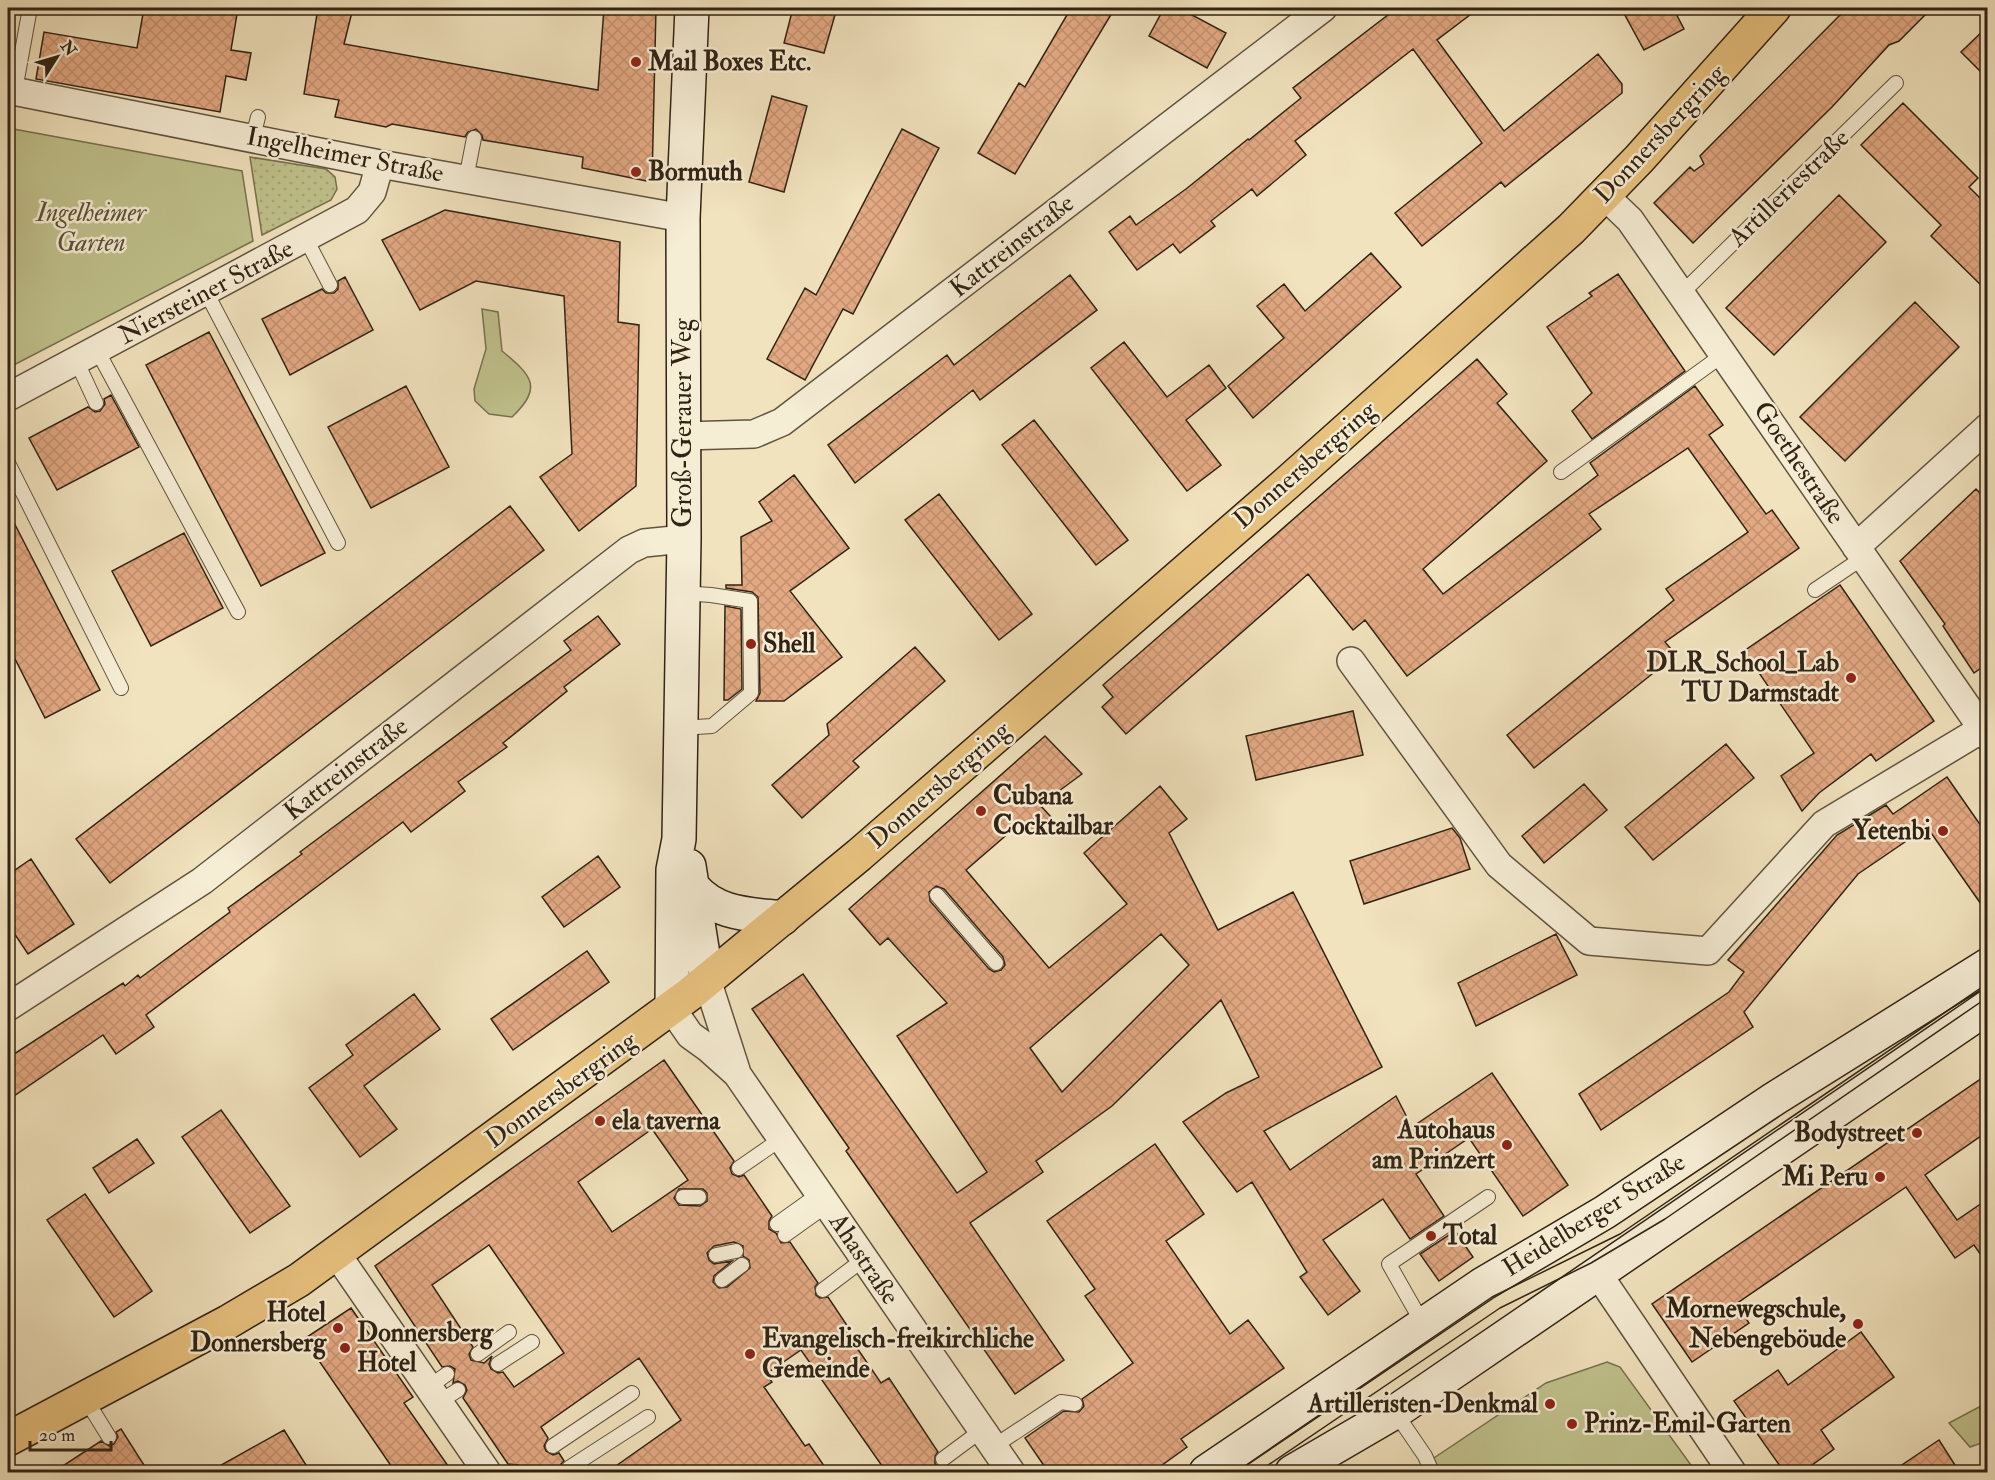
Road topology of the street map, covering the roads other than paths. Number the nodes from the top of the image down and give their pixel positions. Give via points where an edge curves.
1 (30, 8) edge
2 (692, 8) edge
3 (1323, 8) edge
4 (1774, 8) edge
5 (1896, 83) dead end
6 (11, 90) edge
7 (474, 138) dead end
8 (380, 164) junction
9 (466, 179) junction
10 (1605, 196) junction
11 (682, 218) junction
12 (306, 239) junction
13 (330, 285) dead end
14 (206, 292) junction
15 (1682, 293) junction
16 (1724, 354) junction
17 (86, 355) junction
18 (8, 397) edge
19 (96, 403) dead end
20 (1988, 427) edge
21 (683, 436) junction
22 (8, 464) edge
23 (1561, 472) dead end
24 (684, 539) junction
25 (338, 543) dead end
26 (1860, 552) junction
27 (1815, 590) dead end
28 (682, 593) junction
29 (238, 612) dead end
30 (1351, 662) dead end
31 (121, 688) dead end
32 (679, 728) junction
33 (1985, 733) edge
34 (678, 839) junction
35 (693, 887) junction
36 (937, 896) dead end
37 (783, 918) junction
38 (996, 963) dead end
39 (1988, 965) edge
40 (707, 980) junction
41 (8, 1007) edge
42 (1988, 1008) edge
43 (672, 1009) junction
44 (737, 1074) junction
45 (781, 1139) junction
46 (739, 1168) dead end
47 (683, 1197) dead end
48 (699, 1197) dead end
49 (1488, 1197) dead end
50 (823, 1200) junction
51 (781, 1229) dead end
52 (1570, 1232) junction
53 (736, 1251) dead end
54 (336, 1253) junction
55 (716, 1255) dead end
56 (864, 1259) junction
57 (742, 1265) dead end
58 (1598, 1274) junction
59 (722, 1280) dead end
60 (823, 1290) dead end
61 (1423, 1324) junction
62 (509, 1332) dead end
63 (532, 1342) dead end
64 (478, 1354) dead end
65 (498, 1364) dead end
66 (632, 1393) dead end
67 (85, 1398) junction
68 (1075, 1404) dead end
69 (1395, 1412) junction
70 (648, 1417) dead end
71 (109, 1437) dead end
72 (8, 1439) edge
73 (988, 1439) junction
74 (553, 1446) dead end
75 (943, 1459) dead end
76 (569, 1468) dead end
77 (487, 1473) edge
78 (1011, 1473) edge
79 (1206, 1473) edge
80 (1292, 1473) edge
81 (1432, 1473) edge
82 (1732, 1473) edge

1 - 6 lane
2 - 11 main road, Groß-Gerauer Weg
3 - 21 street, Kattreinstraße via 782,422 754,434
4 - 10 main road, Donnersbergring
5 - 15 lane, Artilleriestraße
6 - 8 street, Ingelheimer Straße via 256,127
7 - 9 lane
8 - 9 street, Ingelheimer Straße
8 - 12 street, Niersteiner Straße via 364,204
9 - 11 street, Ingelheimer Straße
10 - 15 street, Goethestraße via 1630,220
10 - 37 main road, Donnersbergring via 1287,483
11 - 21 main road, Groß-Gerauer Weg
12 - 13 lane
12 - 14 street, Niersteiner Straße
14 - 17 street, Niersteiner Straße
14 - 25 lane
15 - 16 street, Goethestraße
16 - 23 lane
16 - 26 street, Goethestraße
17 - 18 street, Niersteiner Straße
17 - 19 lane
17 - 29 lane
20 - 26 street
21 - 24 main road, Groß-Gerauer Weg
22 - 31 lane
24 - 28 main road, Groß-Gerauer Weg
24 - 41 street, Kattreinstraße via 644,543 629,550 202,881
26 - 27 lane
26 - 33 street, Goethestraße
28 - 32 main road, Groß-Gerauer Weg
28 - 32 lane via 750,601 751,693 712,726
30 - 33 street via 1499,865 1590,942 1708,951 1824,824
32 - 34 main road, Groß-Gerauer Weg
34 - 35 main road, Groß-Gerauer Weg
34 - 43 main road, Groß-Gerauer Weg via 673,870
35 - 37 main road via 724,910
35 - 40 main road, Groß-Gerauer Weg
36 - 38 lane
37 - 40 main road, Donnersbergring
39 - 52 main road, Heidelberger Straße
40 - 43 main road, Donnersbergring
40 - 44 street, Ahastraße
42 - 58 main road, Heidelberger Straße
43 - 44 street, Ahastraße via 690,1035
43 - 54 main road, Donnersbergring
44 - 45 street, Ahastraße
45 - 46 lane
45 - 50 street, Ahastraße
47 - 48 lane
49 - 61 lane via 1389,1264
50 - 51 lane
50 - 56 street, Ahastraße
52 - 58 main road
52 - 61 main road, Heidelberger Straße
53 - 55 lane
54 - 67 main road, Donnersbergring via 228,1322
54 - 77 street via 443,1388
56 - 60 lane
56 - 73 street, Ahastraße
57 - 59 lane
58 - 69 main road, Heidelberger Straße
58 - 82 street
61 - 79 main road, Heidelberger Straße
62 - 64 lane
63 - 65 lane
66 - 74 lane
67 - 71 lane
67 - 72 main road, Donnersbergring
68 - 73 lane via 1061,1402
69 - 80 main road, Heidelberger Straße
69 - 81 lane
70 - 76 lane
73 - 75 lane
73 - 78 street, Ahastraße

